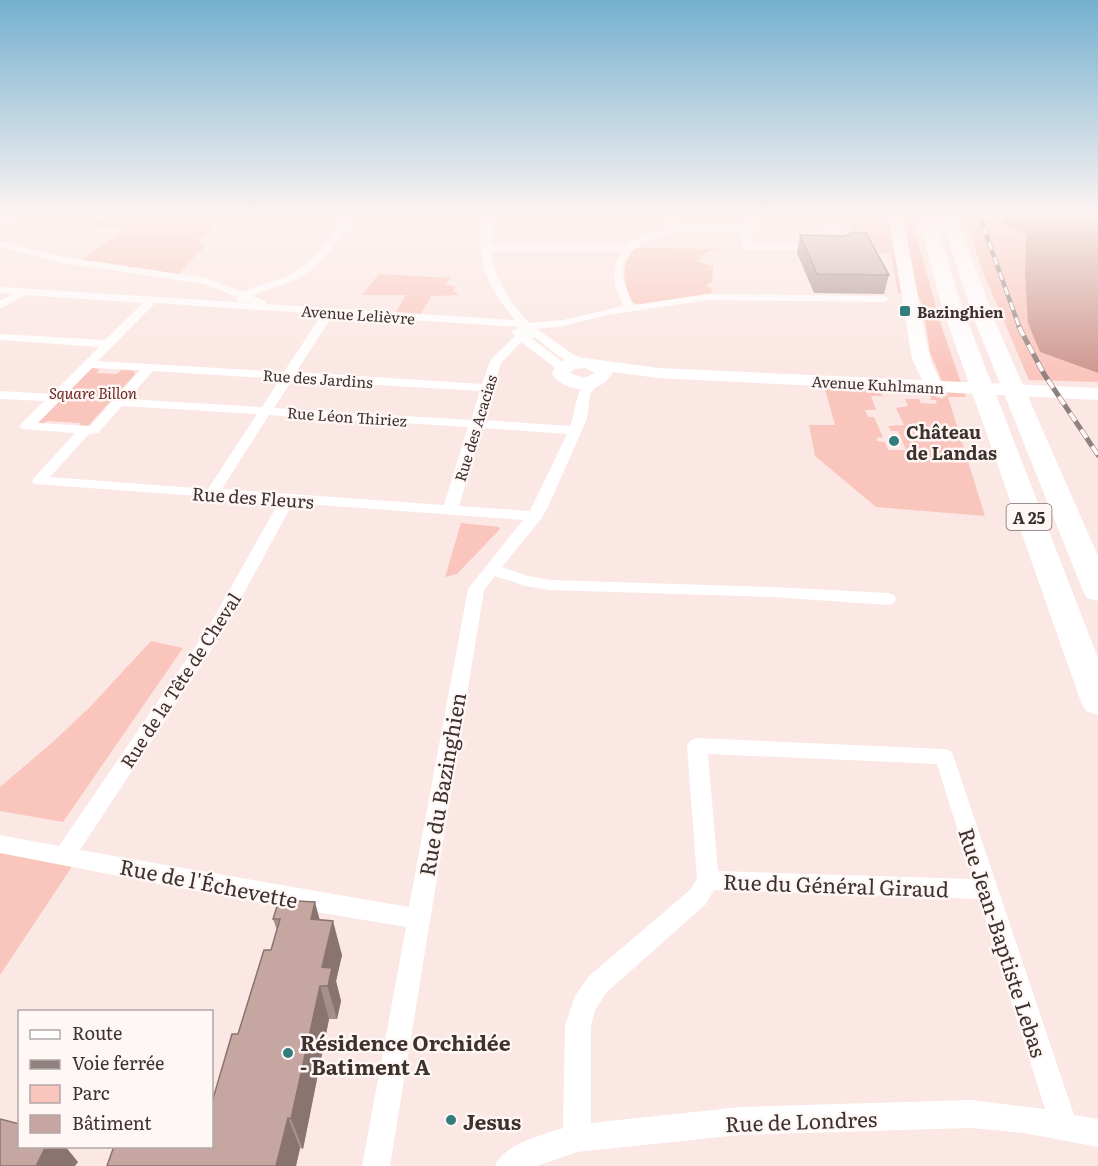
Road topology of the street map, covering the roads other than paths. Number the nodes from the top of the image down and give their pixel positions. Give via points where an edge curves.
1 (105, 266) edge
2 (308, 266) edge
3 (489, 266) edge
4 (620, 266) edge
5 (904, 266) edge
6 (939, 266) edge
7 (965, 266) edge
8 (0, 290) edge
9 (25, 291) junction
10 (242, 298) junction
11 (885, 299) dead end
12 (152, 300) junction
13 (0, 306) edge
14 (631, 309) junction
15 (329, 312) junction
16 (518, 329) junction
17 (0, 337) edge
18 (109, 344) junction
19 (89, 364) junction
20 (150, 367) junction
21 (594, 372) junction
22 (564, 375) junction
23 (288, 376) junction
24 (928, 387) junction
25 (487, 388) junction
26 (976, 390) junction
27 (1098, 394) edge
28 (0, 395) edge
29 (55, 398) junction
30 (119, 402) junction
31 (266, 411) junction
32 (476, 424) junction
33 (85, 430) junction
34 (576, 430) junction
35 (212, 494) junction
36 (288, 499) junction
37 (450, 510) junction
38 (536, 516) junction
39 (491, 569) junction
40 (1098, 591) edge
41 (888, 599) dead end
42 (1098, 702) edge
43 (0, 844) edge
44 (65, 855) junction
45 (708, 880) junction
46 (988, 889) junction
47 (417, 919) junction
48 (1064, 1126) junction
49 (1098, 1133) edge
50 (577, 1138) junction
51 (376, 1166) edge
52 (509, 1166) edge

1 - 10 street via 199,279
2 - 10 street via 290,279
3 - 16 street via 519,319
4 - 14 street via 617,283
5 - 24 street via 912,317 908,351
6 - 26 highway, A 25
7 - 40 highway, A 25
8 - 9 street, Avenue Lelièvre
9 - 12 street, Avenue Lelièvre
9 - 13 street
10 - 12 street, Avenue Lelièvre via 209,304
10 - 15 street, Avenue Lelièvre via 291,309
11 - 14 street via 712,296
12 - 18 street
14 - 16 street
15 - 16 street, Avenue Lelièvre
15 - 23 street
16 - 21 street via 537,335
16 - 22 street via 559,364
16 - 25 street, Rue des Acacias via 498,356
17 - 18 street
18 - 19 street
19 - 20 street
19 - 29 street
20 - 23 street, Rue des Jardins
20 - 30 street
21 - 22 street, Avenue Kuhlmann via 571,364
21 - 24 street, Avenue Kuhlmann
21 - 34 street, Rue du Bazinghien via 584,393
22 - 34 street, Rue du Bazinghien via 571,386
23 - 25 street, Rue des Jardins
23 - 31 street
24 - 26 street, Avenue Kuhlmann
25 - 32 street, Rue des Acacias
26 - 27 street, Avenue Kuhlmann
26 - 42 highway, A 25
28 - 29 street
29 - 33 street via 27,426
30 - 31 street, Rue Léon Thiriez
30 - 33 street via 93,430
31 - 32 street, Rue Léon Thiriez
31 - 35 street
32 - 34 street, Rue Léon Thiriez
32 - 37 street, Rue des Acacias
33 - 35 street, Rue des Fleurs via 39,481
34 - 38 street, Rue du Bazinghien
35 - 36 street, Rue des Fleurs
36 - 37 street, Rue des Fleurs
36 - 44 street, Rue de la Tête de Cheval via 215,631
37 - 38 street, Rue des Fleurs
38 - 39 street, Rue du Bazinghien
39 - 41 street via 550,585
39 - 47 street, Rue du Bazinghien via 476,589 471,605
43 - 44 street, Rue de l'Échevette
44 - 47 street, Rue de l'Échevette
45 - 46 street, Rue du Général Giraud
45 - 46 street, Rue Jean-Baptiste Lebas via 697,746 945,757
45 - 50 street, Rue du Général Giraud via 698,897 598,984 584,1005 578,1026
46 - 48 street, Rue Jean-Baptiste Lebas
47 - 51 street, Rue du Bazinghien
48 - 49 street, Rue de Londres
48 - 50 street, Rue de Londres via 999,1116 924,1115 740,1120
50 - 52 street, Rue de Londres via 542,1149

